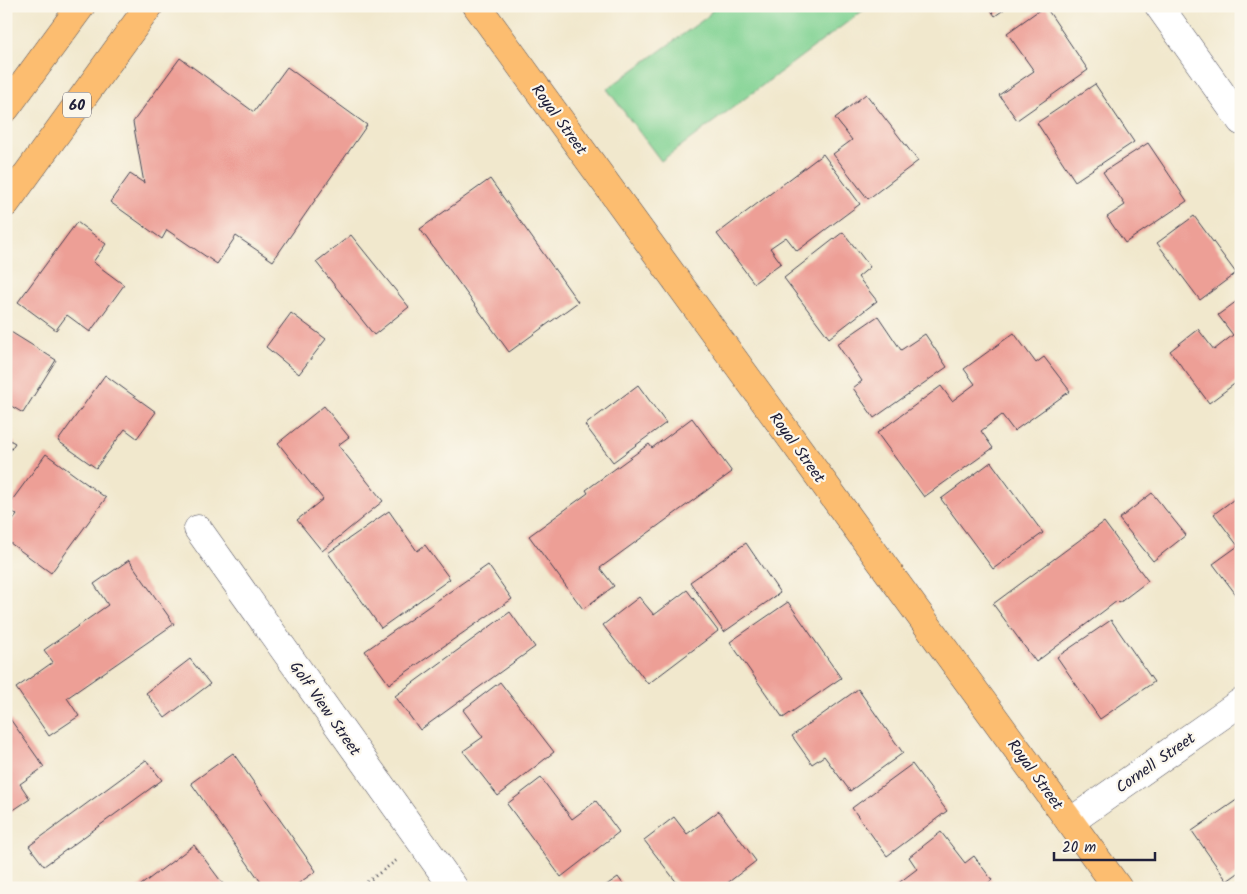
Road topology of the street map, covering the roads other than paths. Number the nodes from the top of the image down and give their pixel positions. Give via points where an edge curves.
1 (81, 6) edge
2 (149, 6) edge
3 (477, 6) edge
4 (1159, 6) edge
5 (6, 108) edge
6 (1241, 121) edge
7 (6, 203) edge
8 (198, 529) dead end
9 (1241, 702) edge
10 (1070, 822) junction
11 (454, 888) edge
12 (1118, 888) edge

1 - 5 main road
2 - 7 main road, 60
3 - 10 main road, Royal Street
4 - 6 street
8 - 11 street, Golf View Street
9 - 10 street, Cornell Street
10 - 12 main road, Royal Street

